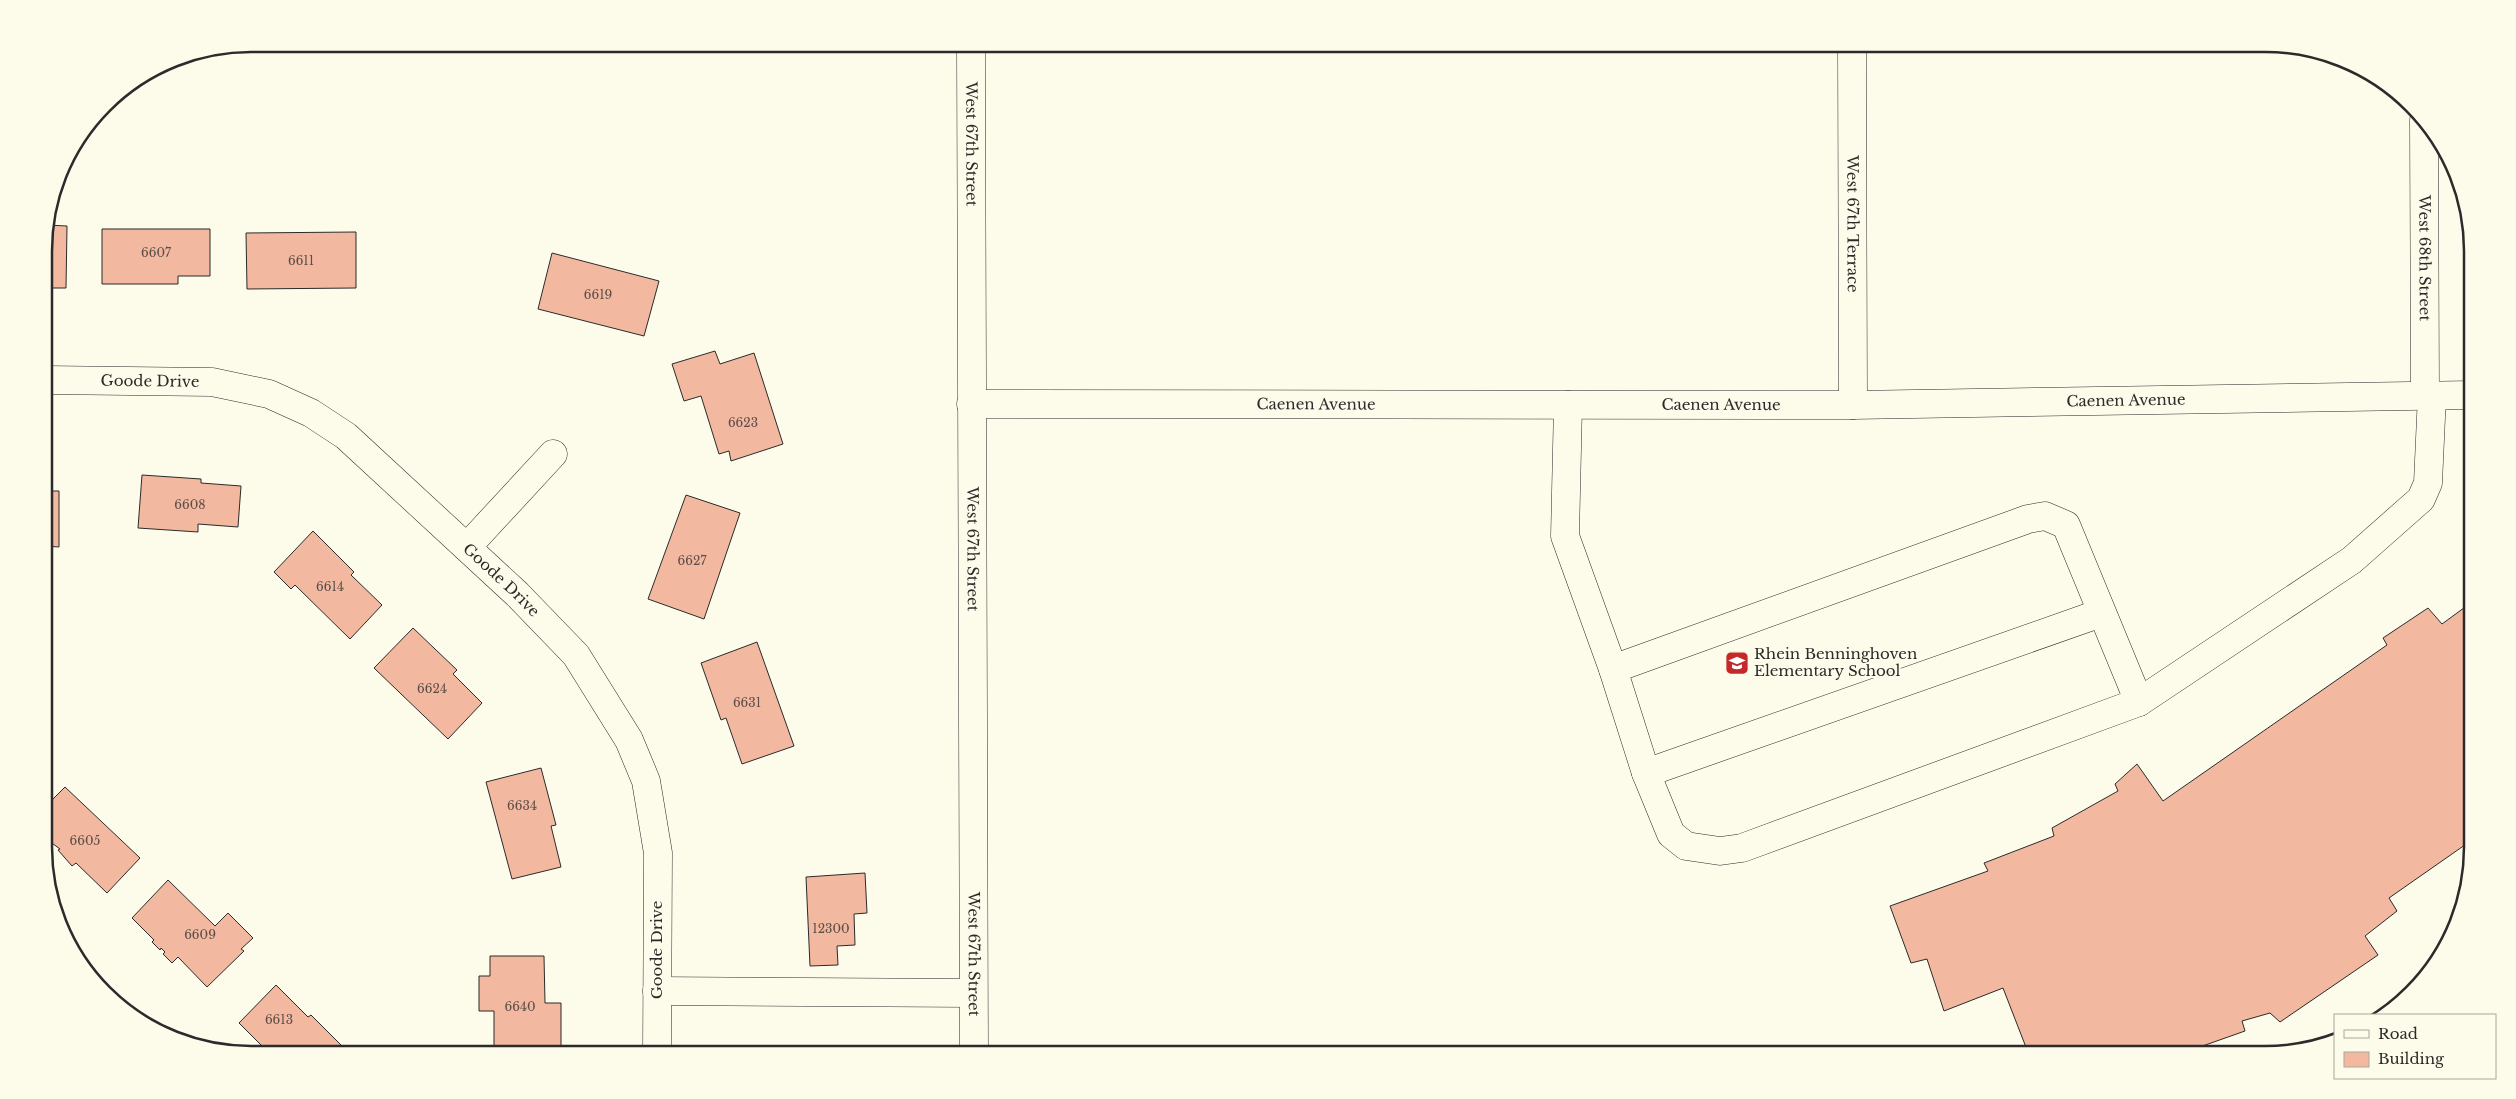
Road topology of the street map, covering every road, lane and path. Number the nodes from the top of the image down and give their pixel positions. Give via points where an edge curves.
1 (971, 52) edge
2 (1852, 52) edge
3 (2424, 133) edge
4 (52, 380) edge
5 (2464, 395) edge
6 (2428, 396) junction
7 (971, 404) junction
8 (1568, 405) junction
9 (1853, 405) junction
10 (553, 454) dead end
11 (466, 547) junction
12 (2101, 613) junction
13 (1613, 669) junction
14 (2139, 702) junction
15 (1646, 773) junction
16 (657, 991) junction
17 (974, 993) junction
18 (657, 1046) edge
19 (974, 1046) edge

1 - 7 street, West 67th Street
2 - 9 street, West 67th Terrace
3 - 6 street, West 68th Street
4 - 11 street, Goode Drive via 212,382 269,394 311,413 346,436
5 - 6 street, Caenen Avenue
6 - 9 street, Caenen Avenue
6 - 14 street, West 68th Street via 2428,483 2421,499 2352,560
7 - 8 street, Caenen Avenue
7 - 17 street, West 67th Street
8 - 9 street, Caenen Avenue
8 - 13 street, West 68th Street via 1565,536
10 - 11 street
11 - 16 street, Goode Drive via 576,655 628,740 646,781 658,853
12 - 13 street via 2066,525 2045,516 2028,519
12 - 14 street
12 - 15 street
13 - 15 street, West 68th Street
14 - 15 street, West 68th Street via 1742,848 1720,851 1686,846 1671,834
16 - 17 street
16 - 18 street, Goode Drive
17 - 19 street, West 67th Street

